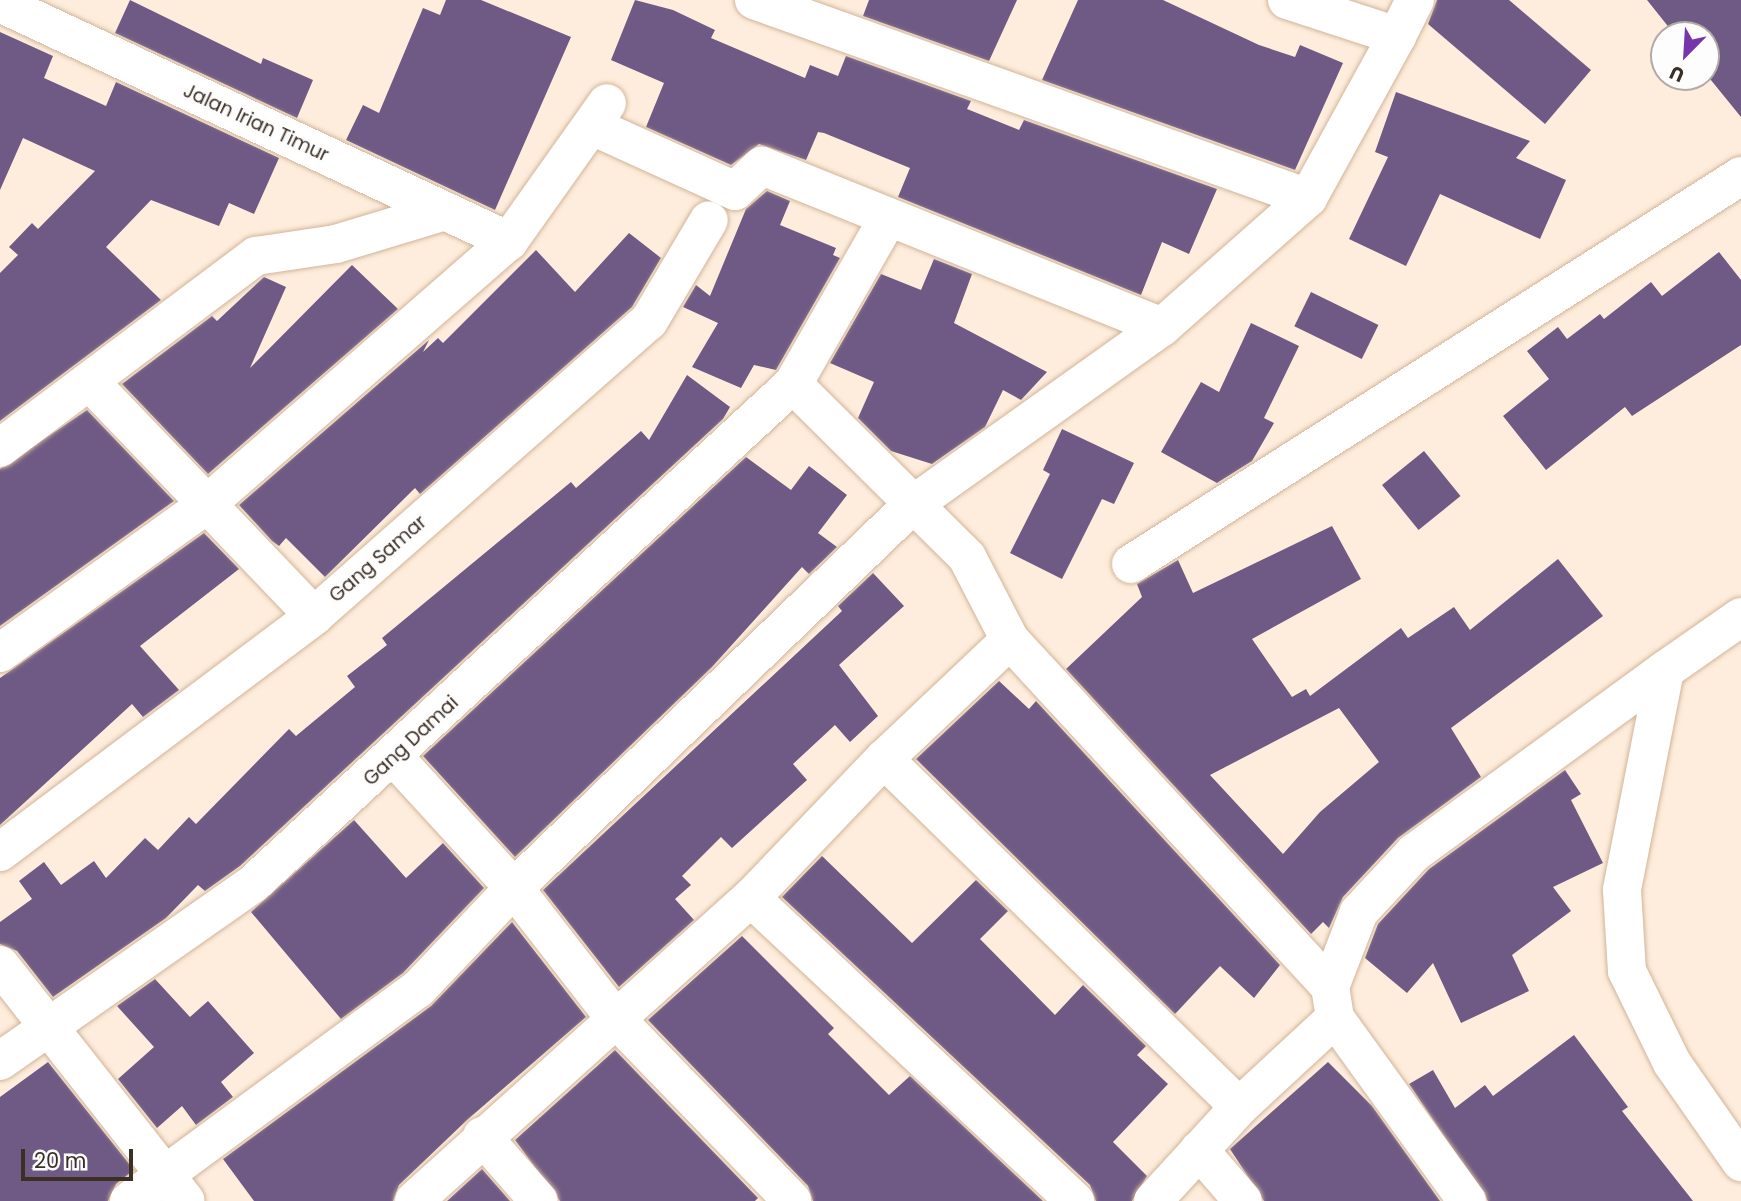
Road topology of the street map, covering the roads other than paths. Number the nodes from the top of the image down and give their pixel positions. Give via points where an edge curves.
1 (754, 0) edge
2 (1287, 0) edge
3 (1415, 0) edge
4 (2, 4) edge
5 (1397, 36) junction
6 (1741, 176) edge
7 (1308, 198) junction
8 (445, 211) junction
9 (709, 220) dead end
10 (887, 220) junction
11 (509, 241) junction
12 (1162, 327) junction
13 (89, 381) junction
14 (793, 384) junction
15 (0, 448) edge
16 (208, 505) junction
17 (911, 506) junction
18 (1131, 564) dead end
19 (314, 616) junction
20 (1741, 617) edge
21 (1010, 640) junction
22 (0, 653) edge
23 (1665, 670) junction
24 (394, 757) junction
25 (884, 759) junction
26 (0, 852) edge
27 (514, 888) junction
28 (751, 898) junction
29 (0, 965) edge
30 (1332, 1003) junction
31 (614, 1017) junction
32 (48, 1024) junction
33 (0, 1060) edge
34 (1239, 1107) junction
35 (482, 1136) junction
36 (1199, 1150) junction
37 (1741, 1162) edge
38 (176, 1188) edge
39 (129, 1201) edge
40 (414, 1201) edge
41 (539, 1201) edge
42 (792, 1201) edge
43 (1075, 1201) edge
44 (1153, 1201) edge
45 (1243, 1201) edge
46 (1467, 1201) edge

1 - 7 street
2 - 5 street
3 - 5 street
4 - 8 street, Jalan Irian Timur
5 - 7 street
6 - 18 street
7 - 12 street
8 - 11 street, Jalan Irian Timur
8 - 13 street via 336,244 256,257
9 - 19 street, Gang Samar via 649,321
10 - 11 street via 762,166 735,191 599,115
10 - 12 street
10 - 14 street, Gang Damai
11 - 16 street
12 - 17 street
13 - 15 street
13 - 16 street
14 - 17 street
14 - 24 street, Gang Damai
16 - 19 street
16 - 22 street
17 - 21 street via 985,581
17 - 27 street
19 - 26 street, Gang Samar
20 - 23 street
21 - 25 street
21 - 30 street
23 - 30 street via 1414,853 1359,912
23 - 37 street via 1628,838 1622,890 1627,971 1672,1063
24 - 27 street
24 - 32 street, Gang Damai via 254,883
25 - 28 street
25 - 34 street
27 - 31 street
27 - 38 street via 418,989
28 - 31 street
28 - 43 street
29 - 32 street
30 - 34 street
30 - 46 street
31 - 35 street
31 - 42 street
32 - 33 street, Gang Damai
32 - 38 street
34 - 36 street
35 - 40 street
35 - 41 street
36 - 44 street
36 - 45 street
38 - 39 street

